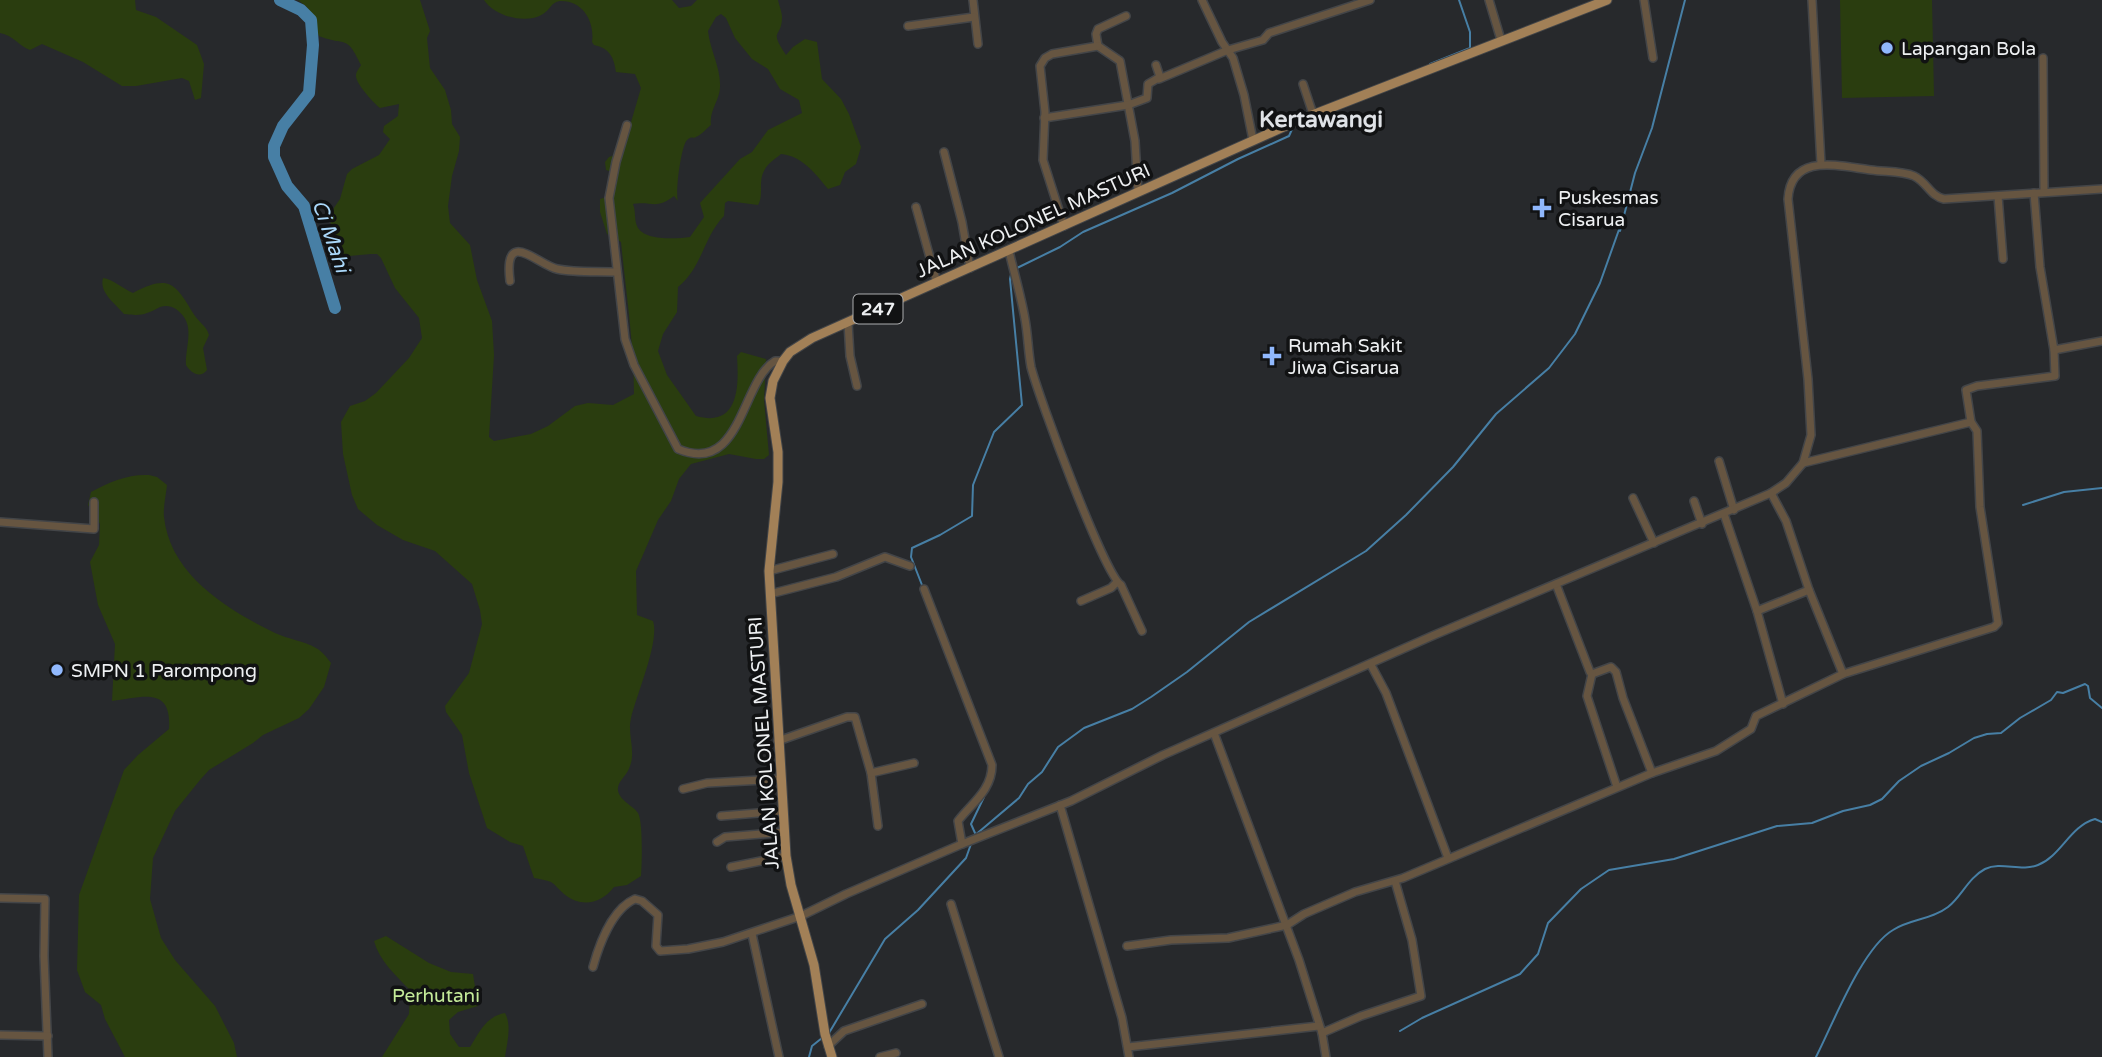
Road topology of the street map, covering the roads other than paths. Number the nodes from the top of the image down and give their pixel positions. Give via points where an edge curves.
1 (973, 0) edge
2 (1202, 0) edge
3 (1370, 0) edge
4 (1489, 0) edge
5 (1607, 0) edge
6 (1644, 0) edge
7 (1812, 0) edge
8 (1126, 16) dead end
9 (974, 17) junction
10 (908, 26) dead end
11 (1501, 40) junction
12 (978, 44) dead end
13 (1098, 46) junction
14 (1228, 50) junction
15 (1653, 58) dead end
16 (2043, 58) dead end
17 (1156, 65) dead end
18 (1158, 79) junction
19 (1303, 84) dead end
20 (1128, 105) junction
21 (1313, 114) junction
22 (1044, 118) junction
23 (627, 125) dead end
24 (1253, 140) junction
25 (944, 152) dead end
26 (1821, 164) junction
27 (2102, 189) edge
28 (1138, 191) junction
29 (2044, 192) junction
30 (2034, 193) junction
31 (1998, 196) junction
32 (916, 207) dead end
33 (1063, 226) junction
34 (1009, 251) junction
35 (2003, 259) dead end
36 (970, 268) junction
37 (617, 272) junction
38 (510, 281) dead end
39 (937, 283) junction
40 (848, 323) junction
41 (2102, 341) edge
42 (2054, 350) junction
43 (783, 361) junction
44 (858, 386) dead end
45 (1971, 422) junction
46 (1719, 461) dead end
47 (1803, 463) junction
48 (1770, 493) junction
49 (1633, 498) dead end
50 (1693, 501) dead end
51 (94, 502) dead end
52 (1734, 510) junction
53 (1724, 514) junction
54 (0, 522) edge
55 (1702, 524) junction
56 (1654, 543) junction
57 (834, 554) dead end
58 (910, 566) dead end
59 (769, 571) junction
60 (1116, 582) junction
61 (1556, 584) junction
62 (924, 589) dead end
63 (1809, 590) junction
64 (770, 594) junction
65 (1081, 601) dead end
66 (1757, 611) junction
67 (1142, 631) dead end
68 (1371, 665) junction
69 (1592, 674) junction
70 (1843, 674) junction
71 (1783, 704) junction
72 (1214, 733) junction
73 (778, 741) junction
74 (914, 762) dead end
75 (871, 773) junction
76 (1652, 773) junction
77 (780, 779) junction
78 (1617, 787) junction
79 (684, 789) dead end
80 (1060, 805) junction
81 (782, 811) junction
82 (721, 816) dead end
83 (878, 826) dead end
84 (784, 832) junction
85 (717, 842) dead end
86 (962, 844) junction
87 (786, 856) junction
88 (1448, 858) junction
89 (731, 867) dead end
90 (1395, 881) junction
91 (0, 898) edge
92 (951, 904) dead end
93 (801, 916) junction
94 (1287, 925) junction
95 (752, 934) junction
96 (1127, 946) dead end
97 (593, 967) dead end
98 (922, 1004) dead end
99 (1321, 1030) junction
100 (0, 1035) edge
101 (48, 1036) junction
102 (827, 1041) junction
103 (1128, 1047) junction
104 (896, 1052) dead end
105 (48, 1057) edge
106 (779, 1057) edge
107 (832, 1057) edge
108 (880, 1057) edge
109 (999, 1057) edge
110 (1129, 1057) edge
111 (1326, 1057) edge

1 - 9 street
2 - 14 street
3 - 14 street
4 - 11 street
5 - 11 main road, JALAN KOLONEL MASTURI / 247
6 - 15 street
7 - 26 street
8 - 13 street via 1098,29
9 - 10 street
9 - 12 street
11 - 21 main road, JALAN KOLONEL MASTURI / 247
13 - 20 street via 1120,61
13 - 22 street via 1045,58 1040,66
14 - 18 street
14 - 24 street
16 - 29 street
17 - 18 street
18 - 20 street via 1149,83 1147,97
19 - 21 street
20 - 22 street
20 - 28 street
21 - 24 main road, JALAN KOLONEL MASTURI / 247
22 - 33 street via 1044,165
23 - 37 street via 609,198
24 - 28 main road, JALAN KOLONEL MASTURI / 247
25 - 36 street
26 - 31 street via 1902,173 1915,177 1940,198
26 - 47 street via 1794,178 1788,199 1808,379 1811,435
27 - 29 street
28 - 33 main road, JALAN KOLONEL MASTURI / 247
29 - 30 street
30 - 31 street
30 - 42 street
31 - 35 street
32 - 39 street
33 - 34 main road, JALAN KOLONEL MASTURI / 247
34 - 36 main road, JALAN KOLONEL MASTURI / 247
34 - 60 street via 1032,369 1080,501
36 - 39 main road, JALAN KOLONEL MASTURI / 247
37 - 38 street via 558,269 521,252 509,262
37 - 43 street via 629,353 678,449 704,453 723,443 764,370 775,360
39 - 40 main road, JALAN KOLONEL MASTURI / 247
40 - 43 main road, JALAN KOLONEL MASTURI / 247 via 800,345
40 - 44 street
41 - 42 street
42 - 45 street via 2054,376 1966,390
43 - 59 main road, JALAN KOLONEL MASTURI via 770,397 778,482
45 - 47 street
45 - 70 street via 1979,441 1980,507 1998,624
46 - 52 street
47 - 48 street
48 - 52 street
48 - 63 street via 1786,521
49 - 56 street
50 - 55 street
51 - 54 street via 94,529
52 - 53 street
53 - 55 street
53 - 66 street
55 - 56 street
56 - 61 street
57 - 59 street
58 - 64 street via 885,558
59 - 64 main road, JALAN KOLONEL MASTURI
60 - 65 street
60 - 67 street
61 - 68 street
61 - 69 street
62 - 86 street via 992,765 984,793 958,821
63 - 66 street
63 - 70 street
64 - 73 main road, JALAN KOLONEL MASTURI
66 - 71 street
68 - 72 street
68 - 88 street via 1386,693
69 - 76 street via 1611,667 1616,672
69 - 78 street via 1587,696
70 - 71 street
71 - 76 street via 1756,716 1751,729 1716,751
72 - 80 street
72 - 94 street
73 - 75 street via 855,717
73 - 77 main road, JALAN KOLONEL MASTURI
74 - 75 street
75 - 83 street
76 - 78 street
77 - 79 street via 707,783
77 - 81 main road, JALAN KOLONEL MASTURI
78 - 88 street
80 - 86 street
80 - 103 street
81 - 82 street
81 - 84 main road, JALAN KOLONEL MASTURI
84 - 85 street via 725,837
84 - 87 main road, JALAN KOLONEL MASTURI
86 - 93 street
87 - 89 street
87 - 93 main road, JALAN KOLONEL MASTURI
88 - 90 street
90 - 94 street via 1355,892
90 - 99 street via 1412,940 1421,996
91 - 101 street via 45,899
92 - 109 street
93 - 95 street
93 - 102 main road, JALAN KOLONEL MASTURI
94 - 96 street via 1228,938
94 - 99 street
95 - 97 street via 708,946 660,951 656,946 658,915 635,899 608,928
95 - 106 street
98 - 102 street
99 - 103 street
99 - 111 street
100 - 101 street
101 - 105 street
102 - 107 main road, JALAN KOLONEL MASTURI
103 - 110 street
104 - 108 street

